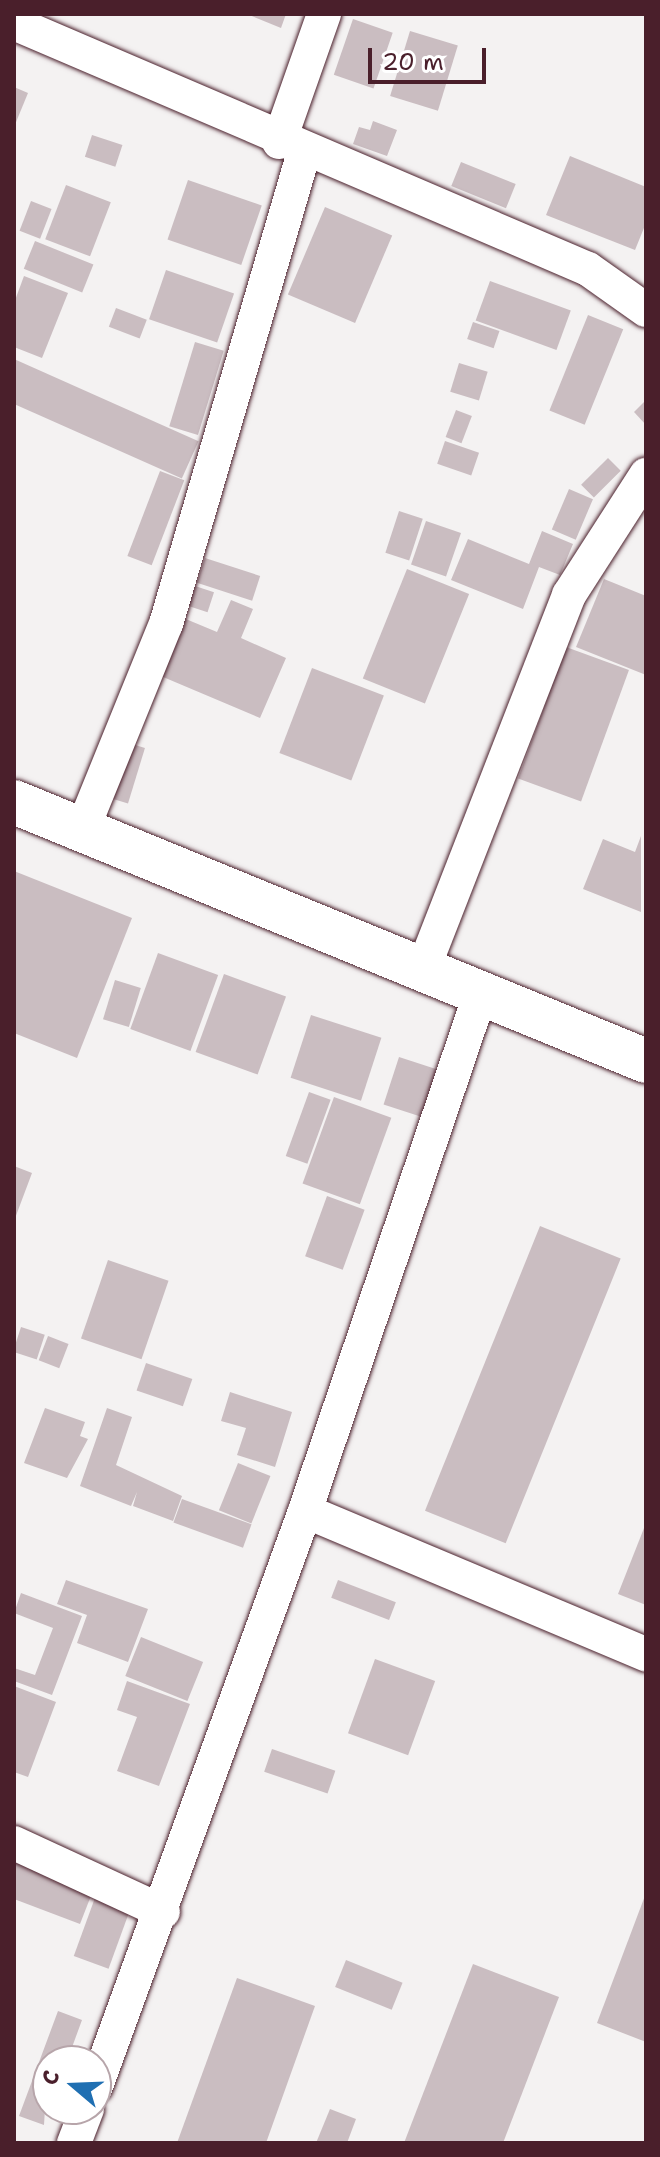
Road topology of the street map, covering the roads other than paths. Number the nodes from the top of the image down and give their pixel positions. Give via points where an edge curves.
1 (324, 14) edge
2 (14, 23) edge
3 (292, 147) junction
4 (646, 310) edge
5 (646, 475) edge
6 (14, 802) edge
7 (83, 828) junction
8 (422, 972) junction
9 (480, 995) junction
10 (646, 1061) edge
11 (305, 1511) junction
12 (646, 1654) edge
13 (14, 1843) edge
14 (163, 1912) junction
15 (112, 2045) edge

1 - 3 street
2 - 3 street
3 - 4 street via 588,269
3 - 7 street via 166,624
5 - 8 street via 569,595
6 - 7 street
7 - 8 street
8 - 9 street
9 - 10 street
9 - 11 street
11 - 12 street
11 - 14 street
13 - 14 street
14 - 15 street

